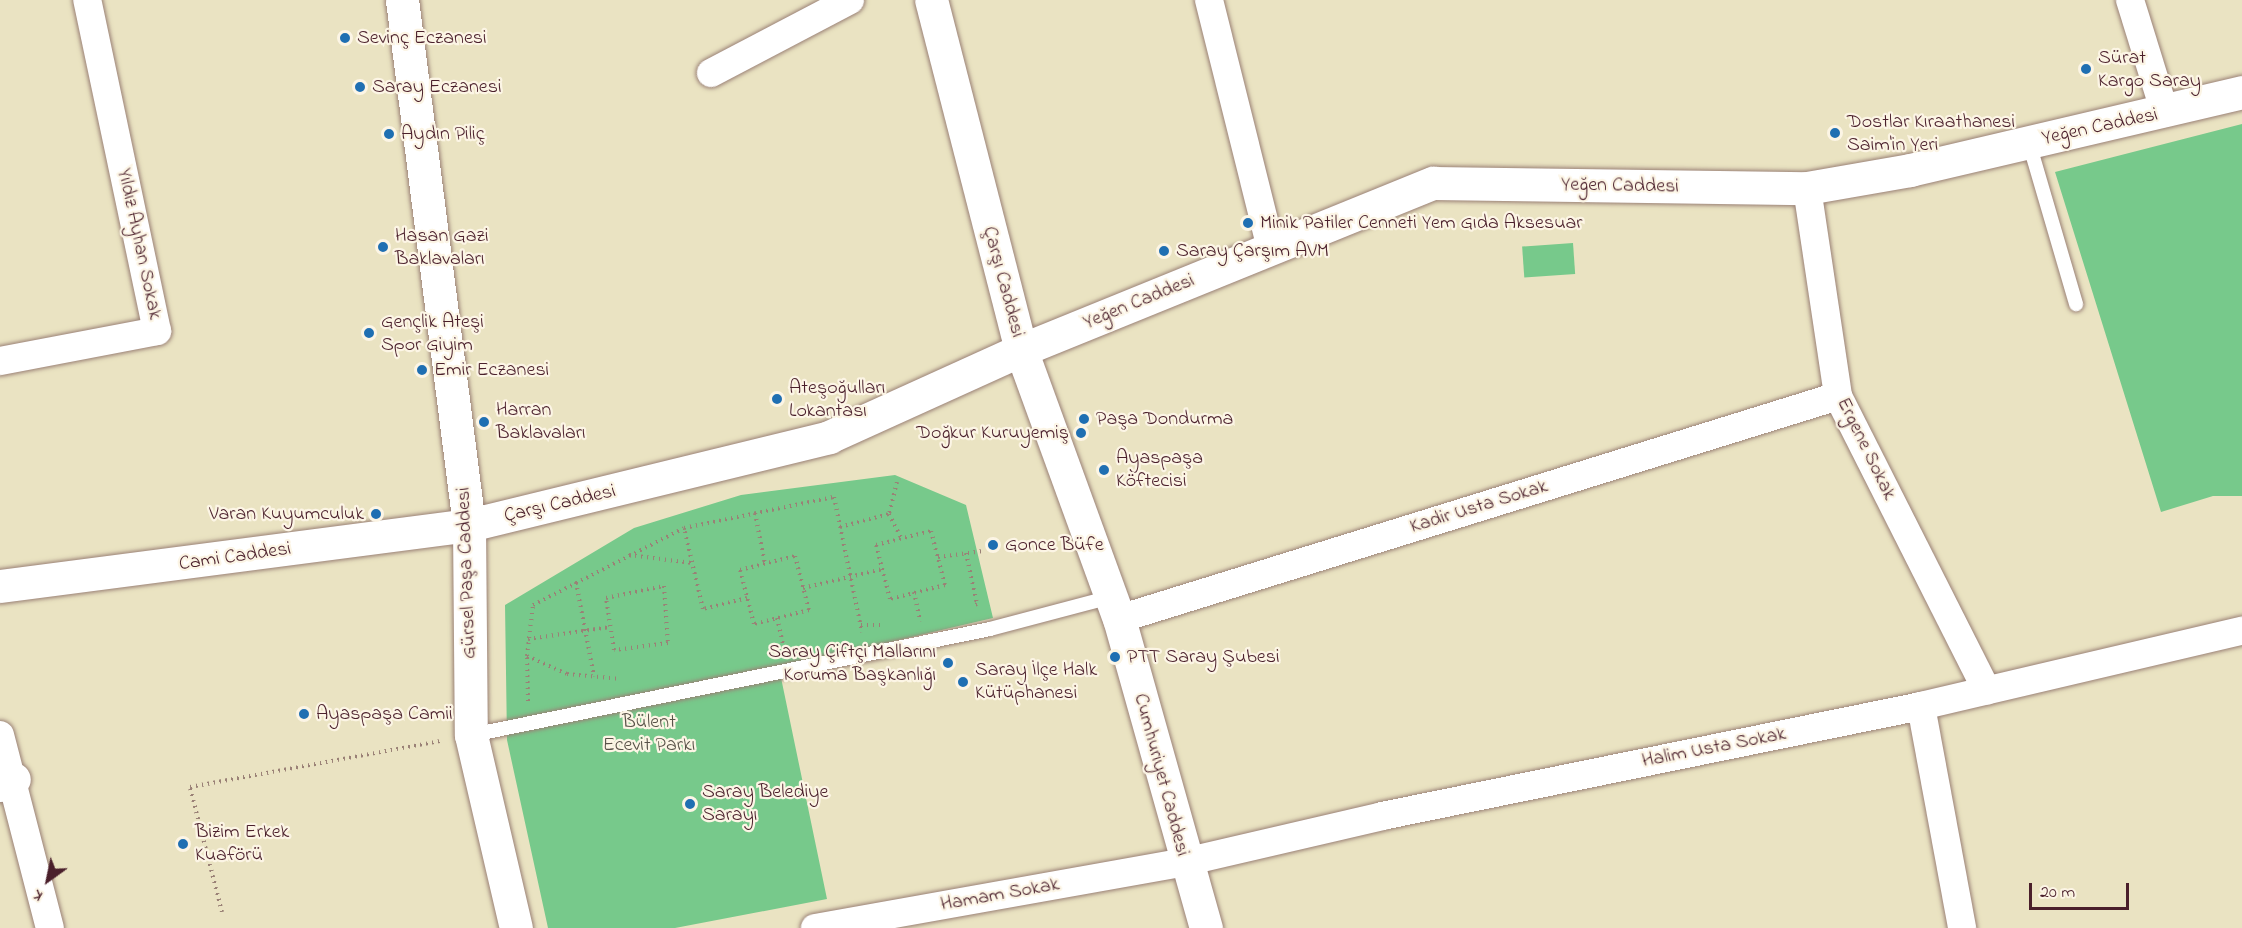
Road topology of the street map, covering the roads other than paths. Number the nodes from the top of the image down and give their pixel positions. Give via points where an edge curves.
1 (87, 0) edge
2 (402, 0) edge
3 (850, 0) edge
4 (931, 0) edge
5 (1209, 0) edge
6 (2130, 0) edge
7 (711, 74) dead end
8 (2242, 92) edge
9 (2165, 113) junction
10 (2029, 142) junction
11 (1807, 188) junction
12 (1271, 248) junction
13 (2076, 304) dead end
14 (1020, 350) junction
15 (0, 361) edge
16 (1838, 396) junction
17 (469, 525) junction
18 (0, 586) edge
19 (1115, 608) junction
20 (2242, 631) edge
21 (1987, 691) junction
22 (1921, 706) junction
23 (0, 735) edge
24 (471, 735) junction
25 (7, 782) edge
26 (1185, 862) junction
27 (50, 928) edge
28 (516, 928) edge
29 (815, 928) edge
30 (1206, 928) edge
31 (1962, 928) edge

1 - 15 street, Yıldız Ayhan Sokak via 157,331
2 - 17 main road, Gürsel Paşa Caddesi
3 - 7 street
4 - 14 main road, Çarşı Caddesi
5 - 12 street
6 - 9 street
8 - 9 main road, Yeğen Caddesi
9 - 10 main road, Yeğen Caddesi
10 - 11 main road, Yeğen Caddesi via 1910,170
10 - 13 lane
11 - 12 main road, Yeğen Caddesi via 1433,183
11 - 16 street, Ergene Sokak
12 - 14 main road, Yeğen Caddesi
14 - 17 main road, Çarşı Caddesi via 829,437
14 - 19 main road, Cumhuriyet Caddesi
16 - 19 street, Kadir Usta Sokak
16 - 21 street, Ergene Sokak
17 - 18 main road, Cami Caddesi
17 - 24 main road, Gürsel Paşa Caddesi
19 - 24 lane via 990,629
19 - 26 main road, Cumhuriyet Caddesi
20 - 21 street, Halim Usta Sokak
21 - 22 street, Halim Usta Sokak
22 - 26 street, Halim Usta Sokak via 1382,816
22 - 31 street
23 - 25 street
24 - 28 main road, Gürsel Paşa Caddesi
25 - 27 street
26 - 29 street, Hamam Sokak
26 - 30 main road, Cumhuriyet Caddesi

